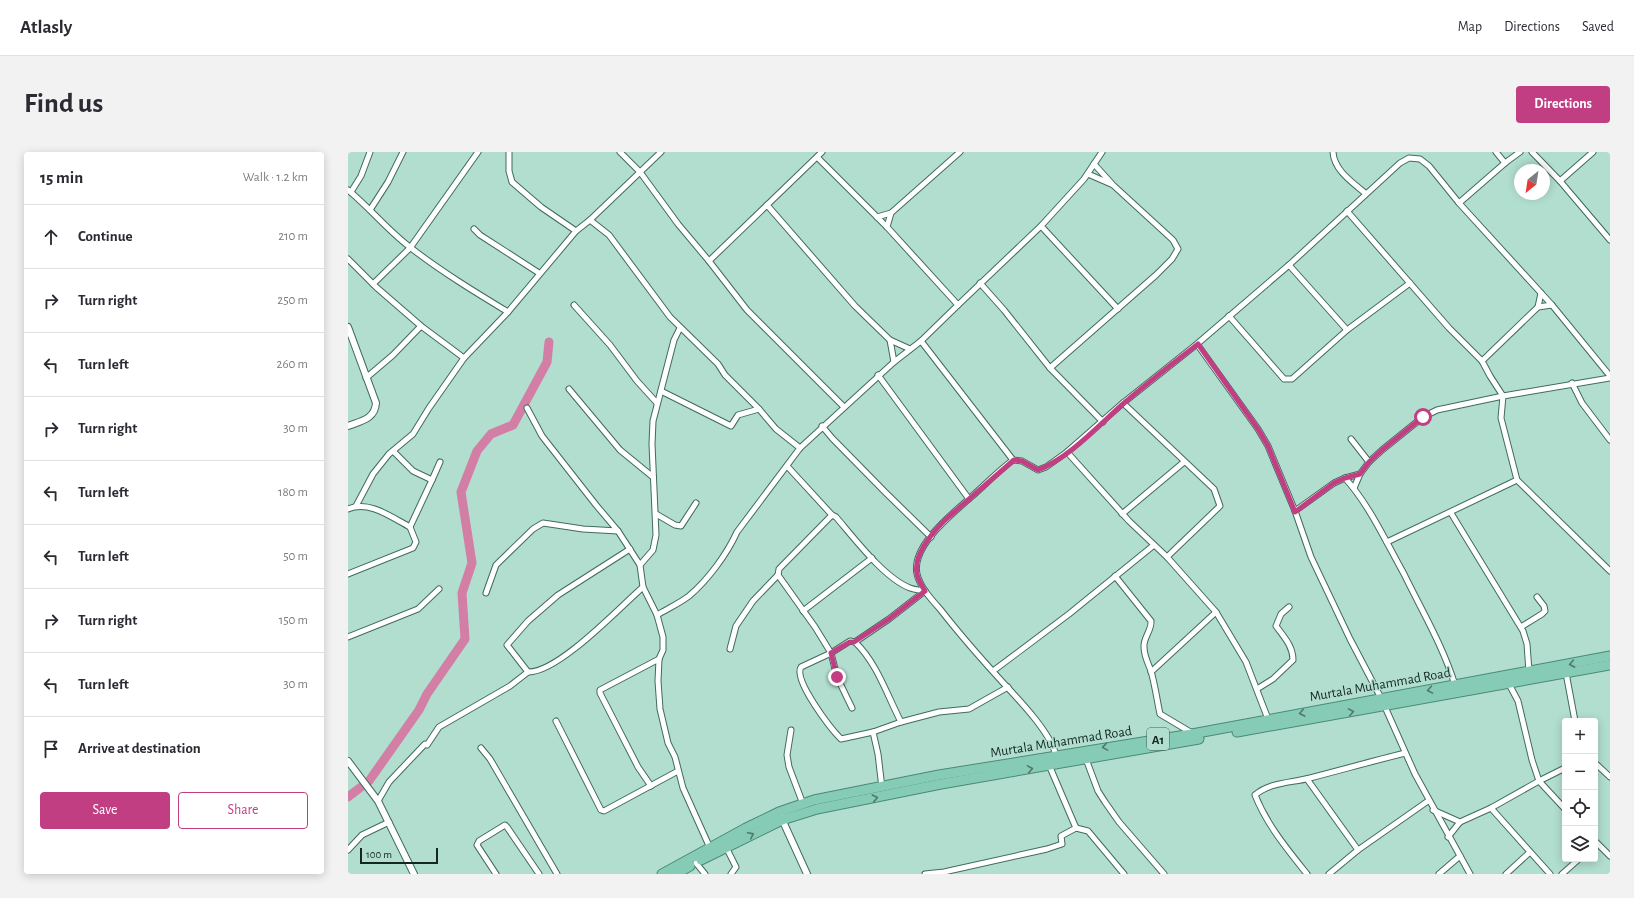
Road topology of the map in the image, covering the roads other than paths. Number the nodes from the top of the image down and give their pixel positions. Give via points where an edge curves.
1 (370, 152) edge
2 (403, 152) edge
3 (478, 152) edge
4 (509, 152) edge
5 (620, 152) edge
6 (661, 152) edge
7 (822, 152) edge
8 (960, 152) edge
9 (1102, 152) edge
10 (1333, 152) edge
11 (1496, 152) edge
12 (1520, 152) edge
13 (1532, 152) edge
14 (1593, 152) edge
15 (818, 157) junction
16 (1504, 163) junction
17 (1094, 164) junction
18 (640, 172) junction
19 (1088, 174) junction
20 (1560, 181) junction
21 (1113, 185) junction
22 (350, 191) edge
23 (1365, 193) junction
24 (1459, 202) junction
25 (766, 205) junction
26 (370, 210) junction
27 (1346, 211) junction
28 (891, 213) junction
29 (877, 217) junction
30 (590, 220) junction
31 (1040, 226) junction
32 (887, 227) junction
33 (474, 229) dead end
34 (576, 231) junction
35 (1610, 240) edge
36 (410, 248) junction
37 (348, 259) edge
38 (709, 261) junction
39 (1288, 265) junction
40 (539, 273) junction
41 (980, 283) junction
42 (1410, 283) junction
43 (373, 284) junction
44 (1541, 293) junction
45 (574, 305) dead end
46 (958, 305) junction
47 (1552, 305) junction
48 (1538, 306) junction
49 (1118, 309) junction
50 (508, 312) junction
51 (1229, 316) junction
52 (421, 326) junction
53 (348, 327) edge
54 (680, 328) junction
55 (1347, 330) junction
56 (890, 340) junction
57 (921, 341) junction
58 (1198, 344) junction
59 (910, 349) junction
60 (464, 358) junction
61 (1482, 361) junction
62 (894, 362) junction
63 (1050, 368) junction
64 (878, 375) junction
65 (1610, 377) edge
66 (366, 378) junction
67 (1572, 383) junction
68 (569, 389) dead end
69 (661, 391) junction
70 (1503, 396) junction
71 (657, 403) junction
72 (1124, 403) junction
73 (843, 406) junction
74 (527, 408) dead end
75 (759, 409) junction
76 (1103, 422) junction
77 (348, 426) edge
78 (822, 426) junction
79 (1351, 439) dead end
80 (1610, 440) edge
81 (800, 448) junction
82 (393, 451) junction
83 (1067, 452) junction
84 (1014, 460) junction
85 (440, 462) dead end
86 (1184, 462) junction
87 (1369, 462) junction
88 (786, 466) junction
89 (1360, 474) junction
90 (653, 477) junction
91 (1345, 478) junction
92 (432, 480) junction
93 (1517, 480) junction
94 (1354, 488) junction
95 (969, 499) junction
96 (696, 502) dead end
97 (358, 504) junction
98 (348, 509) edge
99 (1295, 512) junction
100 (1451, 512) junction
101 (656, 514) junction
102 (1122, 514) junction
103 (832, 515) junction
104 (410, 527) junction
105 (618, 531) junction
106 (931, 537) junction
107 (1387, 542) junction
108 (1154, 545) junction
109 (630, 549) junction
110 (1167, 557) junction
111 (872, 558) junction
112 (640, 565) junction
113 (1610, 571) edge
114 (348, 574) edge
115 (778, 576) junction
116 (1115, 576) junction
117 (643, 587) junction
118 (439, 589) dead end
119 (925, 591) junction
120 (486, 593) dead end
121 (1537, 597) dead end
122 (1289, 607) dead end
123 (803, 611) junction
124 (1216, 612) junction
125 (657, 615) junction
126 (1521, 627) junction
127 (348, 637) edge
128 (854, 642) junction
129 (730, 649) dead end
130 (831, 653) junction
131 (1610, 656) edge
132 (659, 659) junction
133 (1610, 665) edge
134 (993, 671) junction
135 (528, 672) junction
136 (1151, 672) junction
137 (1529, 672) junction
138 (1566, 673) junction
139 (1509, 684) junction
140 (1455, 685) junction
141 (1008, 687) junction
142 (1257, 689) junction
143 (1382, 702) junction
144 (852, 708) dead end
145 (1574, 718) edge
146 (1268, 719) junction
147 (556, 721) dead end
148 (900, 722) junction
149 (1245, 727) junction
150 (791, 730) dead end
151 (873, 732) junction
152 (1192, 734) junction
153 (481, 748) dead end
154 (1405, 753) junction
155 (1056, 755) junction
156 (1086, 759) junction
157 (348, 761) edge
158 (1049, 765) junction
159 (1598, 766) edge
160 (1008, 768) junction
161 (1562, 770) edge
162 (678, 771) junction
163 (1610, 777) edge
164 (1307, 779) junction
165 (940, 780) junction
166 (1539, 781) junction
167 (651, 786) junction
168 (882, 788) junction
169 (376, 799) junction
170 (1428, 801) junction
171 (803, 804) junction
172 (1562, 806) edge
173 (1491, 808) junction
174 (1433, 810) junction
175 (780, 816) junction
176 (389, 822) junction
177 (1460, 822) junction
178 (1076, 828) junction
179 (1448, 836) junction
180 (1598, 845) edge
181 (726, 847) junction
182 (714, 849) junction
183 (348, 850) edge
184 (1358, 850) junction
185 (1530, 852) junction
186 (1460, 856) junction
187 (1610, 856) edge
188 (1576, 862) edge
189 (696, 863) junction
190 (414, 874) edge
191 (496, 874) edge
192 (539, 874) edge
193 (557, 874) edge
194 (662, 874) edge
195 (676, 874) edge
196 (705, 874) edge
197 (731, 874) edge
198 (807, 874) edge
199 (925, 874) edge
200 (1124, 874) edge
201 (1164, 874) edge
202 (1307, 874) edge
203 (1329, 874) edge
204 (1439, 874) edge
205 (1470, 874) edge
206 (1506, 874) edge
207 (1550, 874) edge
208 (1562, 874) edge

1 - 22 street via 361,176
2 - 26 street
3 - 36 street
4 - 34 street via 512,182
5 - 18 street
6 - 18 street
7 - 15 street
8 - 28 street
9 - 17 street
10 - 23 street via 1334,163
11 - 16 street
12 - 16 street
13 - 20 street
14 - 20 street
15 - 25 street
15 - 29 street
16 - 24 street
17 - 19 street
17 - 21 street
18 - 30 street
18 - 38 street
19 - 21 street
19 - 31 street
20 - 35 street
21 - 49 street via 1163,230 1178,249 1172,259
22 - 26 street
23 - 24 street via 1396,166 1409,158 1420,159
23 - 27 street
24 - 44 street
25 - 38 street
25 - 56 street via 855,306
26 - 36 street
27 - 39 street
27 - 42 street
28 - 29 street
28 - 32 street
29 - 32 street
30 - 34 street
30 - 54 street via 609,235
31 - 41 street
31 - 49 street
32 - 46 street
33 - 40 street
34 - 40 street
36 - 43 street
36 - 50 street
37 - 43 street
38 - 73 street via 747,310
39 - 51 street
39 - 55 street
40 - 50 street
41 - 46 street
41 - 63 street
42 - 55 street
42 - 61 street
43 - 52 street
44 - 47 street
44 - 48 street
45 - 71 street
46 - 57 street
47 - 48 street
47 - 65 street
48 - 61 street
49 - 63 street
50 - 60 street
51 - 55 street via 1284,379 1292,379
51 - 58 street
52 - 60 street
52 - 66 street
53 - 66 street
54 - 69 street via 674,340
54 - 75 street via 718,364 725,375
56 - 59 street
56 - 62 street
57 - 59 street
57 - 84 street
58 - 72 street
58 - 99 street via 1268,446
59 - 62 street
60 - 82 street via 413,434
61 - 70 street
62 - 64 street
63 - 76 street
64 - 73 street
64 - 95 street
65 - 67 street
66 - 77 street via 376,403 374,412 368,418
67 - 70 street
67 - 80 street via 1582,403
68 - 90 street via 620,450
69 - 71 street
69 - 75 street via 731,426 738,416
70 - 87 street via 1437,410 1423,417
70 - 93 street via 1501,418
71 - 90 street via 653,421
72 - 76 street
72 - 86 street
73 - 78 street
74 - 105 street via 542,436
75 - 81 street via 776,429
76 - 83 street
78 - 81 street
78 - 106 street via 884,492
79 - 87 street
81 - 88 street
82 - 92 street via 413,471
82 - 97 street via 374,474
83 - 84 street via 1038,470 1022,461
83 - 102 street
84 - 95 street
85 - 92 street
86 - 102 street
86 - 110 street via 1214,489 1220,506
87 - 89 street
88 - 103 street
88 - 125 street via 707,577 689,596
89 - 91 street
89 - 94 street
90 - 101 street
91 - 94 street
91 - 99 street via 1334,483
92 - 104 street
93 - 100 street
93 - 113 street
94 - 107 street
95 - 106 street via 945,520
96 - 101 street via 681,526
97 - 98 street
97 - 104 street
99 - 143 street via 1311,557
100 - 107 street
100 - 126 street
101 - 112 street via 656,535 652,550
102 - 108 street
103 - 111 street
103 - 115 street via 779,569
104 - 114 street via 416,542 413,548
105 - 109 street
105 - 120 street via 543,523 533,529 496,565
106 - 119 street via 918,557 916,572
107 - 140 street via 1433,631
108 - 110 street
108 - 116 street
109 - 112 street
109 - 135 street via 558,595 528,621 507,645
110 - 124 street
111 - 119 street via 897,580 910,588
111 - 123 street
112 - 117 street
115 - 123 street
115 - 129 street via 753,601 736,626
116 - 134 street via 1070,614
116 - 136 street via 1150,622 1151,626 1143,646
117 - 125 street
117 - 135 street via 573,650 554,663
118 - 127 street via 418,609
119 - 128 street
119 - 134 street
121 - 126 street via 1545,611
122 - 142 street via 1281,614 1276,626 1291,646 1294,660 1277,676
123 - 130 street
124 - 136 street
124 - 142 street via 1246,662
125 - 132 street via 663,637 663,650
126 - 137 street via 1527,644
128 - 130 street
128 - 148 street via 864,650
130 - 144 street via 837,677
130 - 151 street via 801,667 799,674 805,688 829,726 841,739
131 -> 137 highway, Murtala Muhammad Road / A1
132 - 162 street via 660,709
132 - 167 street via 600,690 638,767
133 - 138 highway, Murtala Muhammad Road / A1
134 - 141 street
135 - 169 street via 510,686 439,727 427,745 425,744 389,782
136 - 152 street via 1160,714
137 - 140 highway, Murtala Muhammad Road / A1
138 - 139 highway, Murtala Muhammad Road / A1
138 - 145 street
139 - 143 highway, Murtala Muhammad Road / A1
139 - 166 street via 1518,701
140 -> 143 highway, Murtala Muhammad Road / A1
141 - 148 street via 969,708 939,712
141 - 155 street via 1054,746
142 - 146 street
143 -> 146 highway, Murtala Muhammad Road / A1
149 -> 143 highway, Murtala Muhammad Road / A1
143 - 154 street
146 - 149 highway, Murtala Muhammad Road / A1
147 - 167 street via 601,810 604,811
148 - 151 street
149 - 152 highway, Murtala Muhammad Road / A1
149 - 156 highway, Murtala Muhammad Road / A1
150 - 171 street via 787,755
151 - 168 street
152 -> 155 highway, Murtala Muhammad Road / A1
153 - 193 street via 490,759
154 - 164 street
154 - 170 street
155 - 160 highway, Murtala Muhammad Road / A1
156 - 158 highway, Murtala Muhammad Road / A1
156 - 201 street via 1098,792 1119,822
157 - 169 street
160 -> 158 highway, Murtala Muhammad Road / A1
158 - 178 street
159 - 163 street
160 - 165 highway, Murtala Muhammad Road / A1
161 - 166 street
162 - 167 street
162 - 182 street via 683,788
164 - 184 street
164 - 202 street via 1272,785 1255,795 1260,808 1282,843
165 - 168 highway, Murtala Muhammad Road / A1
175 -> 165 highway, Murtala Muhammad Road / A1
166 - 172 street
166 - 173 street
168 - 171 highway, Murtala Muhammad Road / A1
169 - 176 street
170 - 174 street
170 - 184 street
171 - 175 highway, Murtala Muhammad Road / A1
173 - 177 street
173 - 185 street
174 - 177 street
174 - 179 street
181 -> 175 highway, Murtala Muhammad Road / A1
175 - 182 highway, Murtala Muhammad Road / A1
175 - 198 street
176 - 183 street via 362,835
176 - 190 street
177 - 179 street
178 - 199 street via 1061,836 1062,844 1047,849
178 - 200 street via 1088,831
179 - 186 street
180 - 187 street
181 - 182 highway, Murtala Muhammad Road / A1
181 - 197 street via 736,867
182 - 189 highway, A1
182 - 194 highway, A1
184 - 203 street
185 - 206 street
185 - 207 street
186 - 204 street
186 - 205 street
188 - 208 street
189 - 195 highway, A1
189 - 196 street
191 - 192 street via 478,845 479,841 505,825

